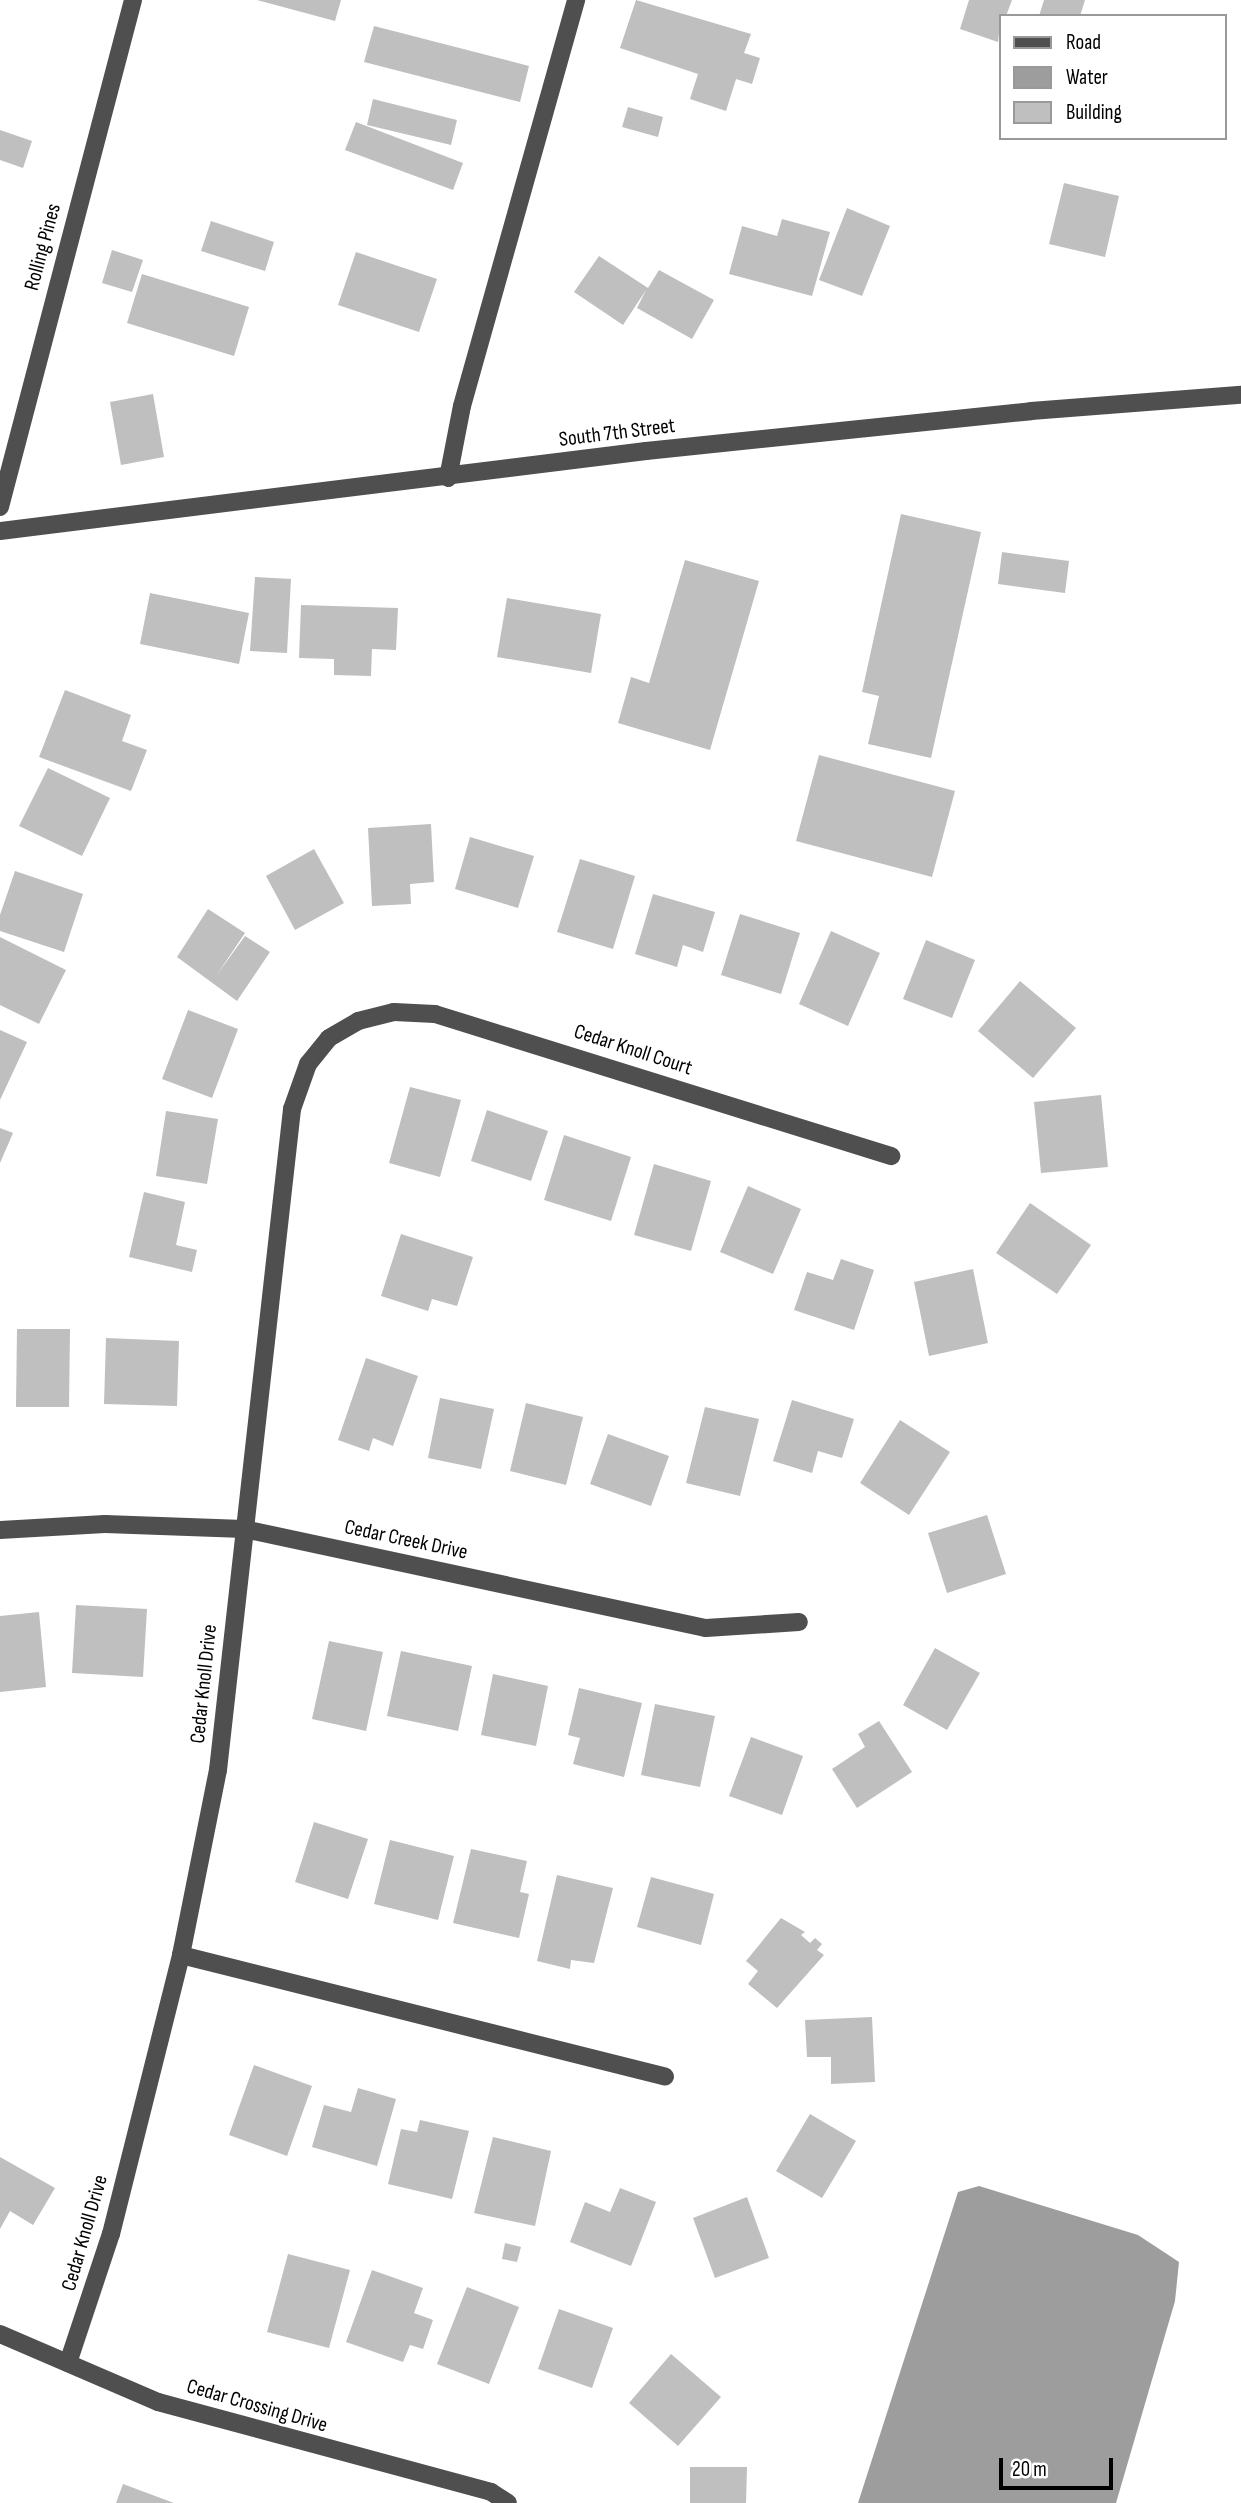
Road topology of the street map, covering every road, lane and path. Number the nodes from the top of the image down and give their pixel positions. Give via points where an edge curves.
1 (134, 0) edge
2 (576, 0) edge
3 (1241, 395) edge
4 (448, 478) junction
5 (0, 507) edge
6 (0, 531) edge
7 (358, 1021) joint
8 (891, 1156) dead end
9 (244, 1529) junction
10 (0, 1530) edge
11 (799, 1622) dead end
12 (181, 1955) junction
13 (665, 2077) dead end
14 (0, 2334) edge
15 (68, 2363) junction
16 (508, 2503) edge

1 - 5 street, Rolling Pines
2 - 4 street via 462,406
3 - 4 street, South 7th Street via 946,420
4 - 6 street, South 7th Street
7 - 8 street, Cedar Knoll Court via 394,1012 435,1014 482,1025
7 - 9 street, Cedar Knoll Drive via 329,1038 309,1064 292,1109
9 - 10 street, Cedar Creek Drive via 105,1524
9 - 11 street, Cedar Creek Drive via 706,1628
9 - 12 street, Cedar Knoll Drive via 218,1770
12 - 13 street
12 - 15 street, Cedar Knoll Drive via 111,2234
14 - 15 street, Cedar Crossing Drive
15 - 16 street, Cedar Crossing Drive via 171,2406 491,2492

